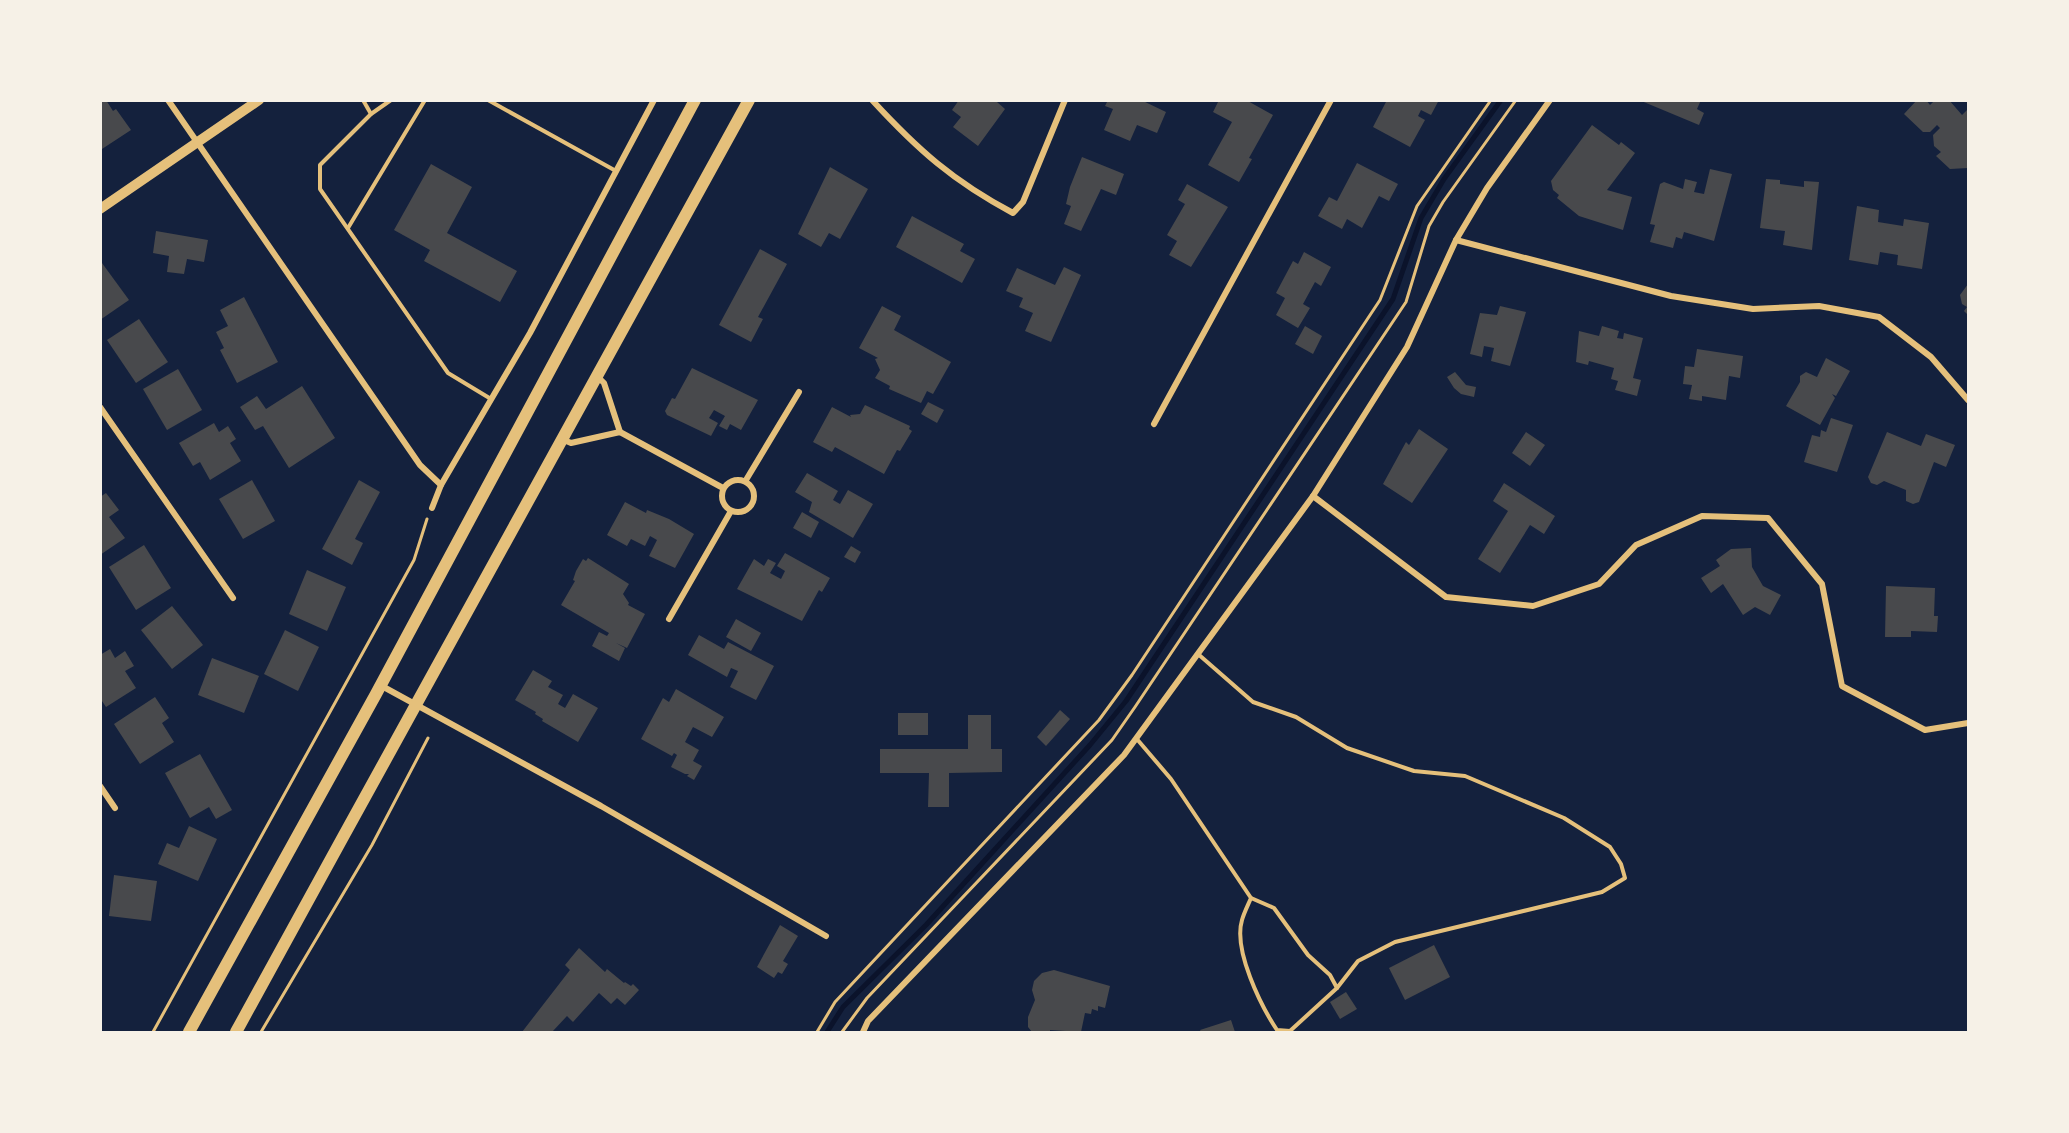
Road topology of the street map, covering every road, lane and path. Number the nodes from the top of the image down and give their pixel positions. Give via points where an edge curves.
1 (168, 100) edge
2 (259, 100) edge
3 (363, 100) edge
4 (391, 100) edge
5 (424, 100) edge
6 (488, 100) edge
7 (654, 100) edge
8 (695, 100) edge
9 (749, 100) edge
10 (872, 100) edge
11 (1065, 100) edge
12 (1331, 100) edge
13 (1491, 100) edge
14 (1516, 100) edge
15 (1550, 100) edge
16 (371, 114) junction
17 (198, 143) junction
18 (617, 171) junction
19 (100, 209) edge
20 (348, 228) junction
21 (1456, 240) junction
22 (598, 377) junction
23 (799, 392) dead end
24 (492, 399) junction
25 (1968, 400) edge
26 (100, 407) edge
27 (1154, 424) dead end
28 (620, 432) junction
29 (564, 440) junction
30 (746, 480) junction
31 (441, 485) junction
32 (723, 489) junction
33 (1314, 496) junction
34 (432, 508) joint
35 (731, 511) junction
36 (233, 598) dead end
37 (669, 619) dead end
38 (1198, 654) junction
39 (380, 685) junction
40 (415, 703) junction
41 (1968, 723) edge
42 (428, 738) dead end
43 (1136, 738) junction
44 (100, 786) edge
45 (116, 808) dead end
46 (1251, 898) junction
47 (826, 936) dead end
48 (1337, 988) junction
49 (153, 1032) edge
50 (189, 1032) edge
51 (236, 1032) edge
52 (261, 1032) edge
53 (817, 1032) edge
54 (842, 1032) edge
55 (863, 1032) edge

1 - 17 street
2 - 17 street
3 - 16 lane
4 - 16 lane
5 - 20 lane
6 - 18 lane
7 - 18 street
8 - 39 main road
9 - 22 main road
10 - 11 street via 946,172 1013,213 1023,202
12 - 27 street
13 - 53 path via 1417,206 1380,300 1132,675 1099,720 835,1002
14 - 54 path via 1429,226 1406,302 1112,740 867,998
15 - 21 street via 1487,188
16 - 20 lane via 320,165 320,189
17 - 19 street
17 - 31 street via 420,465
18 - 24 street
20 - 24 lane via 448,373
21 - 25 street via 1671,296 1753,309 1818,306 1879,317 1931,357
21 - 33 street via 1407,347
22 - 28 street via 604,383
22 - 29 main road
23 - 30 street
24 - 31 street
26 - 36 street
28 - 29 street via 571,443
28 - 32 street
29 - 40 main road
30 - 32 street via 732,480
30 - 35 street via 754,490 754,503 744,512
31 - 34 street
32 - 35 street via 722,501
33 - 38 street
33 - 41 street via 1446,597 1533,606 1599,584 1636,545 1702,516 1768,518 1822,584 1842,686 1925,730
34 - 49 path via 414,560
35 - 37 street
38 - 43 street
38 - 48 lane via 1253,702 1296,717 1347,748 1414,771 1465,776 1503,790 1564,818 1610,847 1621,864 1625,878 1602,892 1395,942 1359,961
39 - 40 street
39 - 50 main road
40 - 47 street
40 - 51 main road
42 - 52 path via 372,845
43 - 46 lane via 1171,779
43 - 55 street via 1116,764 868,1021
44 - 45 street
46 - 48 lane via 1274,908
46 - 48 lane via 1241,922 1244,959 1261,1007 1277,1030 1290,1031

